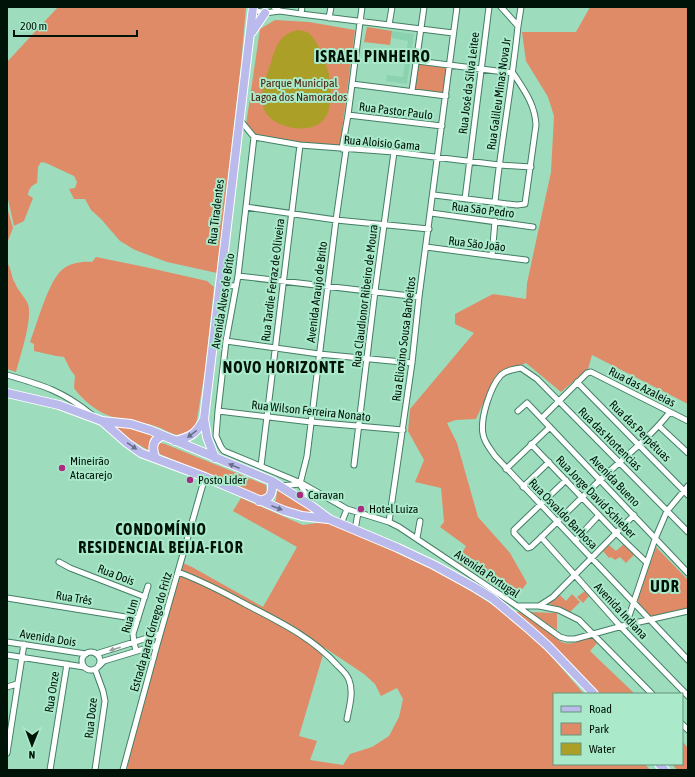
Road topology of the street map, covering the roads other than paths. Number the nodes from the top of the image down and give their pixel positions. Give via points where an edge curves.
1 (274, 7) edge
2 (302, 7) edge
3 (331, 7) edge
4 (362, 7) edge
5 (392, 7) edge
6 (424, 7) edge
7 (457, 7) edge
8 (489, 7) edge
9 (501, 7) edge
10 (520, 7) edge
11 (253, 8) edge
12 (280, 10) junction
13 (265, 13) junction
14 (301, 14) junction
15 (329, 18) junction
16 (361, 21) junction
17 (389, 25) junction
18 (518, 26) junction
19 (422, 28) junction
20 (453, 33) junction
21 (250, 34) junction
22 (417, 61) junction
23 (450, 66) junction
24 (481, 69) junction
25 (513, 73) junction
26 (352, 84) junction
27 (412, 91) junction
28 (446, 96) junction
29 (348, 115) junction
30 (240, 120) junction
31 (442, 126) junction
32 (254, 137) junction
33 (300, 145) junction
34 (344, 149) junction
35 (394, 152) junction
36 (437, 158) junction
37 (470, 162) junction
38 (499, 165) junction
39 (531, 167) junction
40 (434, 195) junction
41 (465, 199) junction
42 (495, 202) junction
43 (246, 207) junction
44 (291, 213) junction
45 (431, 213) junction
46 (336, 220) junction
47 (495, 222) junction
48 (384, 225) junction
49 (533, 227) dead end
50 (429, 229) junction
51 (426, 247) junction
52 (492, 256) junction
53 (526, 260) dead end
54 (238, 276) junction
55 (283, 280) junction
56 (220, 285) junction
57 (328, 285) junction
58 (236, 286) junction
59 (375, 291) junction
60 (419, 297) junction
61 (226, 341) junction
62 (276, 348) junction
63 (320, 354) junction
64 (367, 359) junction
65 (412, 363) junction
66 (514, 368) joint
67 (7, 375) edge
68 (577, 382) junction
69 (7, 393) edge
70 (558, 401) junction
71 (218, 411) junction
72 (518, 411) dead end
73 (670, 412) junction
74 (267, 417) junction
75 (542, 418) junction
76 (204, 419) junction
77 (99, 420) junction
78 (688, 421) edge
79 (311, 422) junction
80 (659, 426) junction
81 (359, 427) junction
82 (550, 427) junction
83 (403, 430) junction
84 (162, 436) junction
85 (175, 442) junction
86 (531, 444) junction
87 (639, 445) junction
88 (688, 453) edge
89 (155, 457) junction
90 (215, 458) junction
91 (549, 462) junction
92 (620, 462) junction
93 (261, 466) junction
94 (354, 466) dead end
95 (506, 469) junction
96 (205, 477) junction
97 (566, 480) junction
98 (601, 480) junction
99 (272, 481) junction
100 (300, 483) junction
101 (280, 486) junction
102 (688, 486) edge
103 (523, 487) junction
104 (684, 490) junction
105 (688, 495) edge
106 (583, 498) junction
107 (259, 501) junction
108 (540, 504) junction
109 (313, 507) junction
110 (347, 509) junction
111 (667, 511) junction
112 (358, 513) junction
113 (599, 515) junction
114 (634, 515) junction
115 (329, 519) junction
116 (420, 521) dead end
117 (389, 522) junction
118 (557, 522) junction
119 (341, 524) junction
120 (355, 530) junction
121 (688, 532) edge
122 (616, 533) junction
123 (541, 537) junction
124 (417, 538) junction
125 (655, 539) junction
126 (575, 541) junction
127 (592, 558) junction
128 (59, 562) dead end
129 (647, 563) junction
130 (178, 572) junction
131 (688, 573) edge
132 (574, 575) junction
133 (148, 586) dead end
134 (145, 597) junction
135 (7, 598) edge
136 (634, 604) junction
137 (517, 606) junction
138 (539, 606) junction
139 (688, 611) edge
140 (138, 619) junction
141 (650, 620) junction
142 (623, 626) junction
143 (160, 634) junction
144 (593, 634) junction
145 (7, 642) edge
146 (134, 642) junction
147 (24, 644) junction
148 (157, 644) junction
149 (136, 650) junction
150 (86, 654) junction
151 (96, 654) junction
152 (7, 655) edge
153 (687, 656) edge
154 (22, 657) junction
155 (67, 664) junction
156 (84, 667) junction
157 (97, 667) junction
158 (17, 684) junction
159 (7, 687) edge
160 (593, 693) edge
161 (651, 693) edge
162 (688, 696) edge
163 (347, 719) dead end
164 (688, 721) edge
165 (683, 724) edge
166 (688, 730) edge
167 (7, 753) edge
168 (50, 770) edge
169 (95, 770) edge
170 (123, 770) edge

1 - 12 street
2 - 14 street
3 - 15 street
4 - 16 street, Avenida Araujo de Brito
5 - 17 street
6 - 19 street
7 - 20 street, Rua Eliozino Sousa Barbeitos
8 - 24 street, Rua José da Silva Leitee
9 - 18 street, Rua Galileu Minas Nova Jr
10 - 18 street
11 - 13 street
11 - 21 main road, Rua Tiradentes
12 - 13 street
12 - 14 street
13 - 21 main road
14 - 15 street
15 - 16 street
16 - 17 street
16 - 26 street, Avenida Araujo de Brito
17 - 19 street
18 - 25 street, Rua Galileu Minas Nova Jr
19 - 20 street
19 - 22 street
20 - 23 street, Rua Eliozino Sousa Barbeitos
21 - 30 main road, Rua Tiradentes
22 - 23 street
22 - 27 street
23 - 24 street
23 - 28 street, Rua Eliozino Sousa Barbeitos
24 - 25 street
24 - 37 street, Rua José da Silva Leitee
25 - 38 street, Rua Galileu Minas Nova Jr
25 - 39 street via 527,94 535,114
26 - 27 street
26 - 29 street, Avenida Araujo de Brito
27 - 28 street
28 - 31 street, Rua Eliozino Sousa Barbeitos
29 - 31 street, Rua Pastor Paulo
29 - 34 street, Avenida Araujo de Brito
30 - 32 street
30 - 56 main road, Rua Tiradentes
31 - 36 street, Rua Eliozino Sousa Barbeitos
32 - 33 street, Rua Aloisio Gama
32 - 43 street, Avenida Alves de Brito
33 - 34 street, Rua Aloisio Gama
33 - 44 street, Rua Tardie Ferraz de Oliveira
34 - 35 street, Rua Aloisio Gama
34 - 46 street, Avenida Araujo de Brito
35 - 36 street, Rua Aloisio Gama
35 - 48 street, Rua Claudionor Ribeiro de Moura
36 - 37 street, Rua Aloisio Gama
36 - 40 street, Rua Eliozino Sousa Barbeitos
37 - 38 street, Rua Aloisio Gama
37 - 41 street, Rua José da Silva Leitee
38 - 39 street, Rua Aloisio Gama
38 - 42 street, Rua Galileu Minas Nova Jr
39 - 42 street via 525,204
40 - 41 street
40 - 45 street, Rua Eliozino Sousa Barbeitos
41 - 42 street
43 - 44 street
43 - 54 street, Avenida Alves de Brito
44 - 46 street
44 - 55 street, Rua Tardie Ferraz de Oliveira
45 - 47 street, Rua São Pedro
45 - 50 street, Rua Eliozino Sousa Barbeitos
46 - 48 street
46 - 57 street, Avenida Araujo de Brito
47 - 49 street, Rua São Pedro
47 - 52 street
48 - 50 street
48 - 59 street, Rua Claudionor Ribeiro de Moura
50 - 51 street, Rua Eliozino Sousa Barbeitos
51 - 52 street, Rua São João
51 - 60 street, Rua Eliozino Sousa Barbeitos
52 - 53 street, Rua São João
54 - 55 street
54 - 58 street, Avenida Alves de Brito
55 - 57 street
55 - 62 street, Rua Tardie Ferraz de Oliveira
56 - 58 street
56 - 76 main road, Rua Tiradentes
57 - 59 street
57 - 63 street, Avenida Araujo de Brito
58 - 61 street, Avenida Alves de Brito
59 - 60 street
59 - 64 street, Rua Claudionor Ribeiro de Moura
60 - 65 street, Rua Eliozino Sousa Barbeitos
61 - 62 street
61 - 71 street, Avenida Alves de Brito
62 - 63 street
62 - 74 street, Rua Tardie Ferraz de Oliveira
63 - 64 street
63 - 79 street, Avenida Araujo de Brito
64 - 65 street
64 - 81 street, Rua Claudionor Ribeiro de Moura
65 - 83 street, Rua Eliozino Sousa Barbeitos
66 - 70 street, Rua das Hortencias via 521,368 530,373
66 - 95 street, Rua Osvaldo Barbosa via 502,375 490,394 482,426 488,445
67 - 77 street via 60,393
68 - 70 street
68 - 73 street, Rua das Azaleias via 591,372
68 - 87 street, Rua das Perpétuas
69 - 77 main road via 59,405
70 - 75 street
70 - 92 street, Rua das Hortencias
71 - 74 street, Rua Wilson Ferreira Nonato
71 - 93 street, Avenida Alves de Brito via 216,436 221,447
72 - 75 street, Avenida Bueno via 526,403
73 - 78 street, Rua das Azaleias
73 - 80 street
74 - 79 street, Rua Wilson Ferreira Nonato
74 - 93 street, Rua Tardie Ferraz de Oliveira
75 - 82 street, Avenida Bueno
76 -> 85 main road, Rua Tiradentes via 192,435
76 - 90 main road, Rua Tiradentes
77 - 84 main road via 130,424
77 -> 89 main road via 141,453
79 - 81 street, Rua Wilson Ferreira Nonato
79 - 100 street, Avenida Araujo de Brito via 308,456
80 - 87 street
80 - 88 street
81 - 83 street, Rua Wilson Ferreira Nonato
81 - 94 street, Rua Claudionor Ribeiro de Moura
82 - 86 street
82 - 98 street, Avenida Bueno
83 - 117 street, Rua Eliozino Sousa Barbeitos
84 - 85 main road
84 - 89 main road via 154,442
85 - 90 main road
86 - 91 street, Rua Jorge David Schieber
86 - 95 street
87 - 92 street
87 - 104 street, Rua das Perpétuas
89 - 96 main road
99 -> 90 main road
91 - 97 street, Rua Jorge David Schieber
91 - 103 street
92 - 98 street
92 - 111 street, Rua das Hortencias
93 - 100 street, Avenida Alves de Brito
95 - 103 street, Rua Osvaldo Barbosa
96 - 107 main road
96 - 130 street, Estrada para Córrego do Fritz
97 - 106 street, Rua Jorge David Schieber
97 - 108 street
98 - 106 street
98 - 114 street, Avenida Bueno
99 - 101 main road
99 - 107 main road via 272,493 266,500
100 - 101 street
100 - 109 street
100 - 110 street, Avenida Alves de Brito
101 - 109 main road
102 - 104 street
103 - 108 street, Rua Osvaldo Barbosa
104 - 105 street, Rua das Perpétuas
104 - 111 street
106 - 113 street, Rua Jorge David Schieber
106 - 118 street
107 -> 115 main road via 285,512
108 - 118 street, Rua Osvaldo Barbosa
108 - 123 street via 514,530 514,533 528,548
109 - 115 main road
110 - 112 street, Avenida Alves de Brito
110 - 119 street
111 - 121 street, Rua das Hortencias
111 - 125 street
112 - 117 street, Avenida Alves de Brito
112 - 120 street
113 - 122 street, Rua Jorge David Schieber
113 - 126 street
114 - 122 street
114 - 125 street, Avenida Bueno
115 - 119 main road
116 - 124 street
117 - 124 street, Avenida Portugal
118 - 123 street
118 - 126 street, Rua Osvaldo Barbosa
119 - 120 main road
120 - 160 main road via 434,565 492,598 548,646
122 - 127 street
122 - 129 street, Rua Jorge David Schieber
123 - 132 street, Avenida Indiana
124 - 137 street, Avenida Portugal
125 - 129 street
125 - 131 street, Avenida Bueno
126 - 127 street, Rua Osvaldo Barbosa
127 - 132 street
127 - 136 street, Rua Osvaldo Barbosa
128 - 134 street, Rua Dois
129 - 136 street
130 - 143 street, Estrada para Córrego do Fritz
130 - 163 street via 208,584 286,625 324,652 350,680 351,694
132 - 138 street via 553,597
132 - 142 street, Avenida Indiana
133 - 134 street, Rua Um
134 - 140 street, Rua Um
135 - 140 street, Rua Três
136 - 141 street, Rua Osvaldo Barbosa
136 - 142 street
137 - 138 street
137 - 144 street, Avenida Portugal via 560,637 575,639
138 - 144 street via 570,615 587,626
139 - 141 street
140 - 146 street, Rua Um via 133,634
141 - 142 street
141 - 153 street, Rua Osvaldo Barbosa
142 - 144 street
142 - 162 street, Avenida Indiana
143 - 146 street, Avenida Dois
143 - 148 street, Estrada para Córrego do Fritz
144 - 161 street
145 - 147 street, Avenida Dois
146 - 149 street, Rua Um
146 -> 151 street, Avenida Dois
147 - 150 street, Avenida Dois
147 - 154 street
148 - 149 street
148 - 170 street, Estrada para Córrego do Fritz
149 - 157 street via 104,661
150 - 151 street, Avenida Dois
150 - 156 street, Avenida Dois via 83,660
151 - 157 street via 100,659
152 - 154 street, Avenida Dois
154 - 155 street, Avenida Dois
154 - 158 street
155 - 156 street, Avenida Dois
155 - 168 street, Rua Onze
156 - 157 street, Avenida Dois via 91,670
157 - 169 street, Rua Doze via 105,701
158 - 159 street
158 - 167 street
164 - 165 street
165 - 166 street

